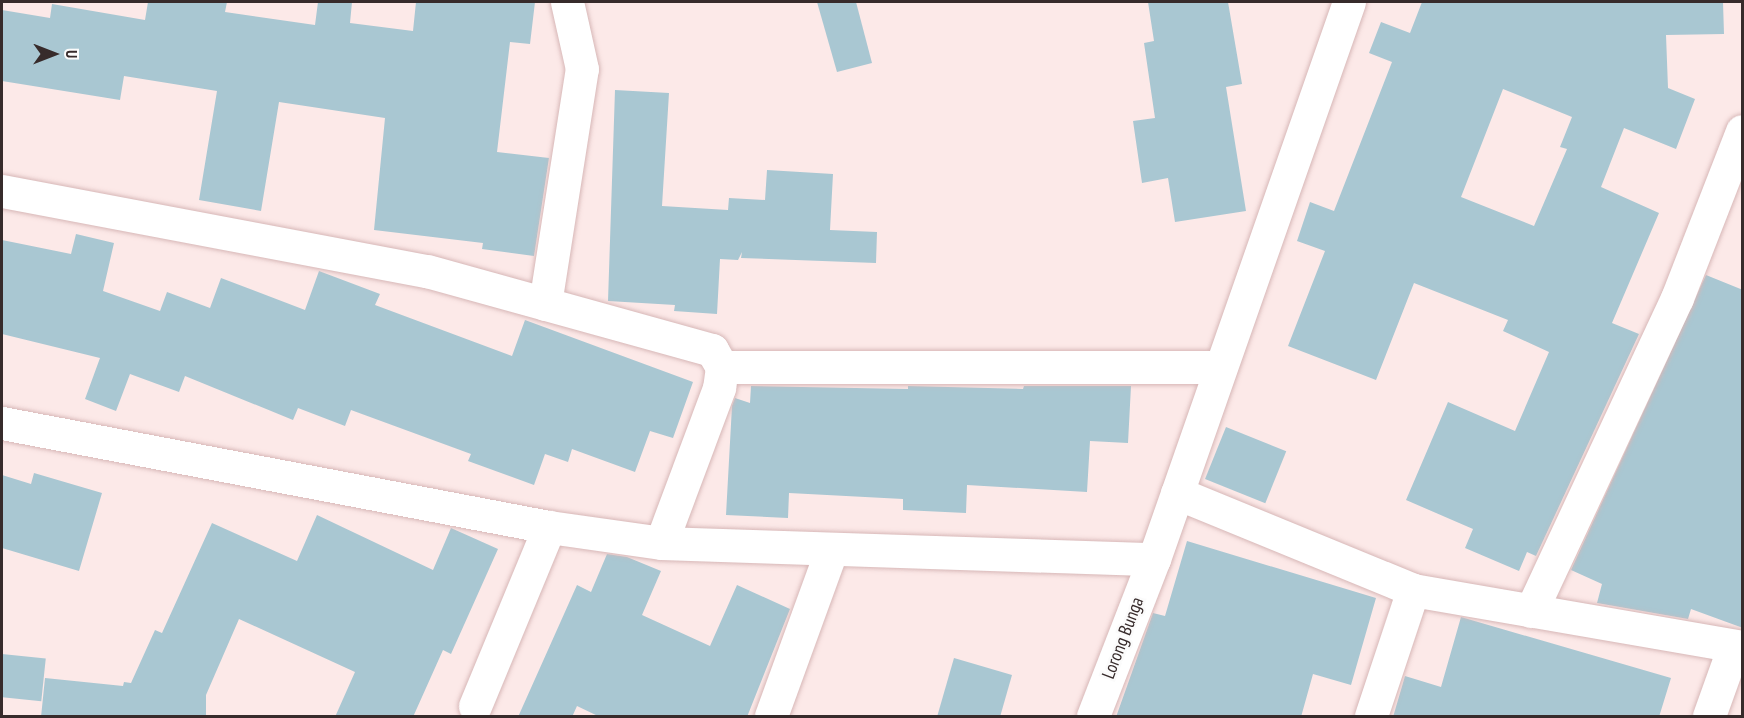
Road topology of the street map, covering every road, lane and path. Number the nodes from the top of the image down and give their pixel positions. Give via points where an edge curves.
1 (567, 2) edge
2 (1349, 2) edge
3 (1743, 131) edge
4 (2, 191) edge
5 (545, 304) junction
6 (722, 367) junction
7 (1220, 367) junction
8 (2, 423) edge
9 (1177, 493) junction
10 (549, 527) junction
11 (661, 543) junction
12 (831, 551) junction
13 (1154, 559) junction
14 (1413, 590) junction
15 (1531, 611) junction
16 (1738, 646) edge
17 (475, 706) dead end
18 (771, 717) edge
19 (1093, 717) edge
20 (1371, 717) edge
21 (1709, 717) edge

1 - 5 street via 582,69
2 - 7 street, Lorong Bunga
3 - 15 street via 1677,298
4 - 5 street via 427,271
5 - 6 street via 712,350
6 - 7 street
6 - 11 street via 719,387
7 - 9 street, Lorong Bunga
8 - 10 street
9 - 13 street, Lorong Bunga
9 - 14 street
10 - 11 street
10 - 17 street
11 - 12 street
12 - 13 street
12 - 18 street
13 - 19 street, Lorong Bunga
14 - 15 street
14 - 20 street
15 - 16 street
16 - 21 street

